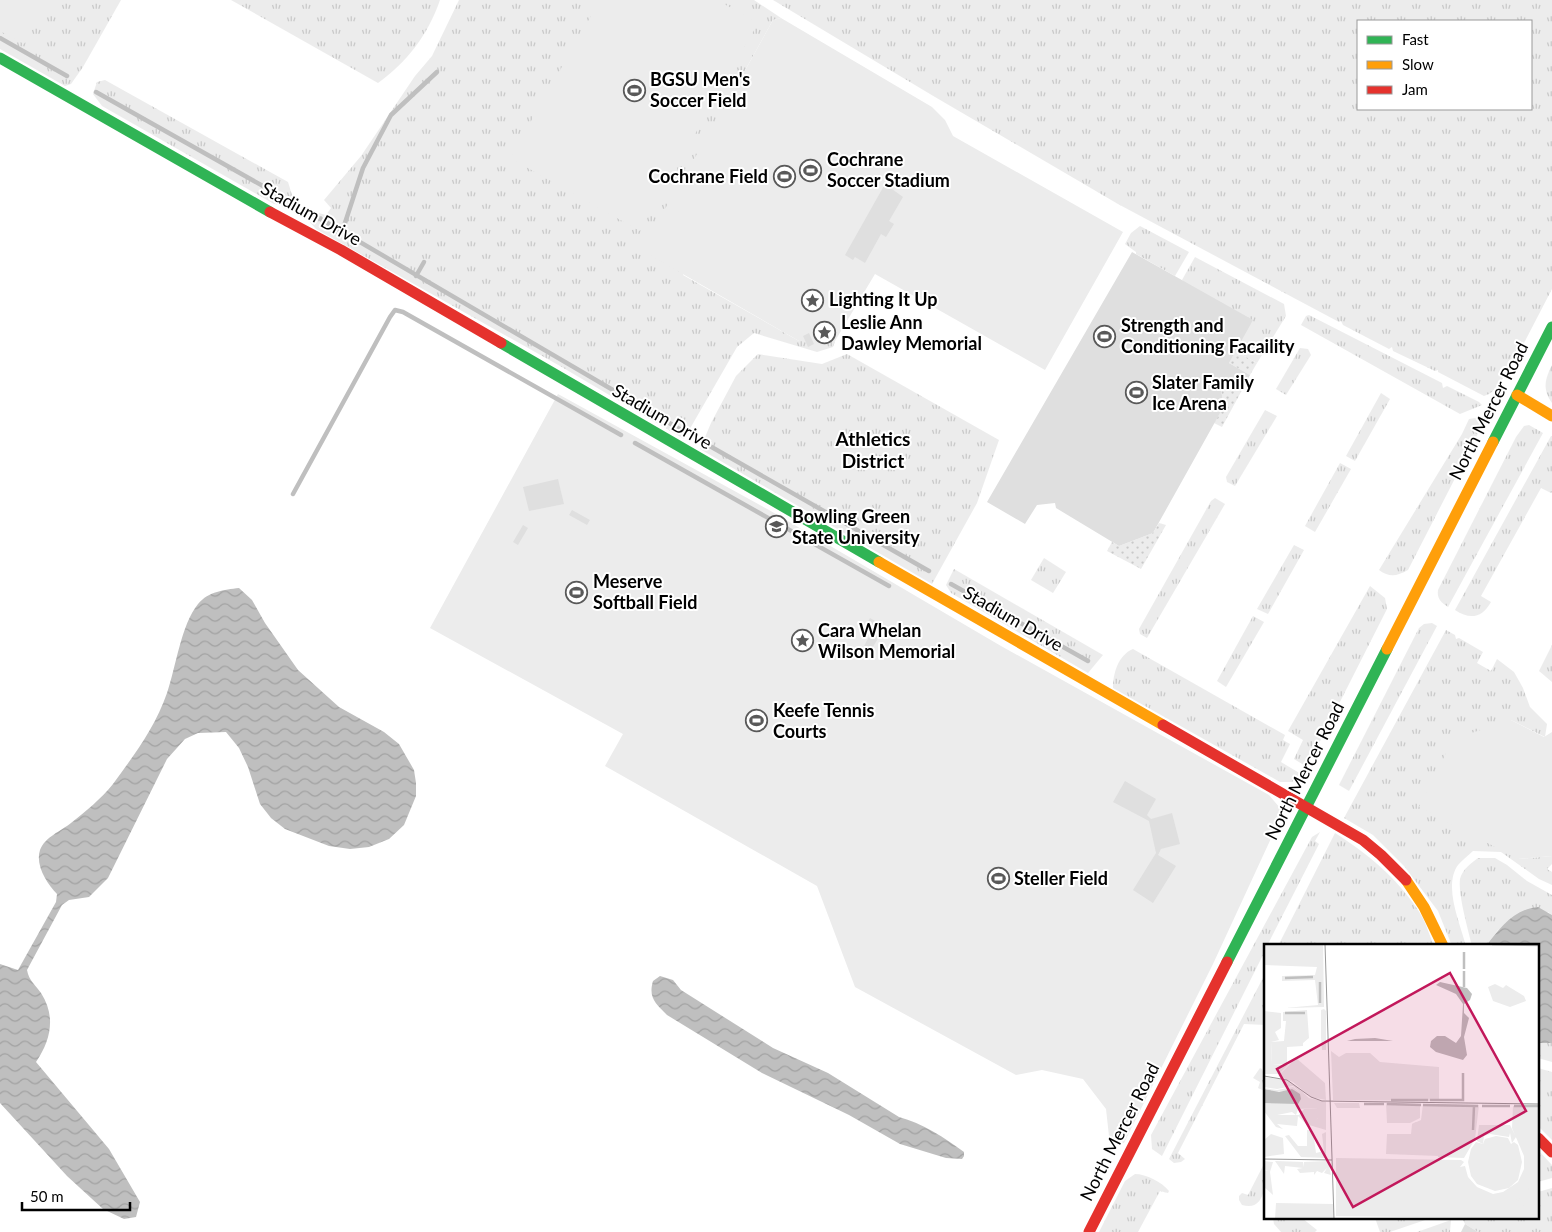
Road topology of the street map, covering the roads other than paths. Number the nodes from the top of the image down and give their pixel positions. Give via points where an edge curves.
1 (0, 58) edge
2 (1552, 327) edge
3 (1517, 395) junction
4 (1552, 416) edge
5 (1306, 806) junction
6 (1442, 944) edge
7 (1540, 1140) edge
8 (1552, 1152) edge
9 (1088, 1232) edge

1 - 5 street, Stadium Drive via 341,250 919,586
2 - 3 street, North Mercer Road
3 - 4 street
3 - 5 street, North Mercer Road
5 - 6 street, Stadium Drive via 1381,854 1424,907
5 - 9 street, North Mercer Road
7 - 8 street

